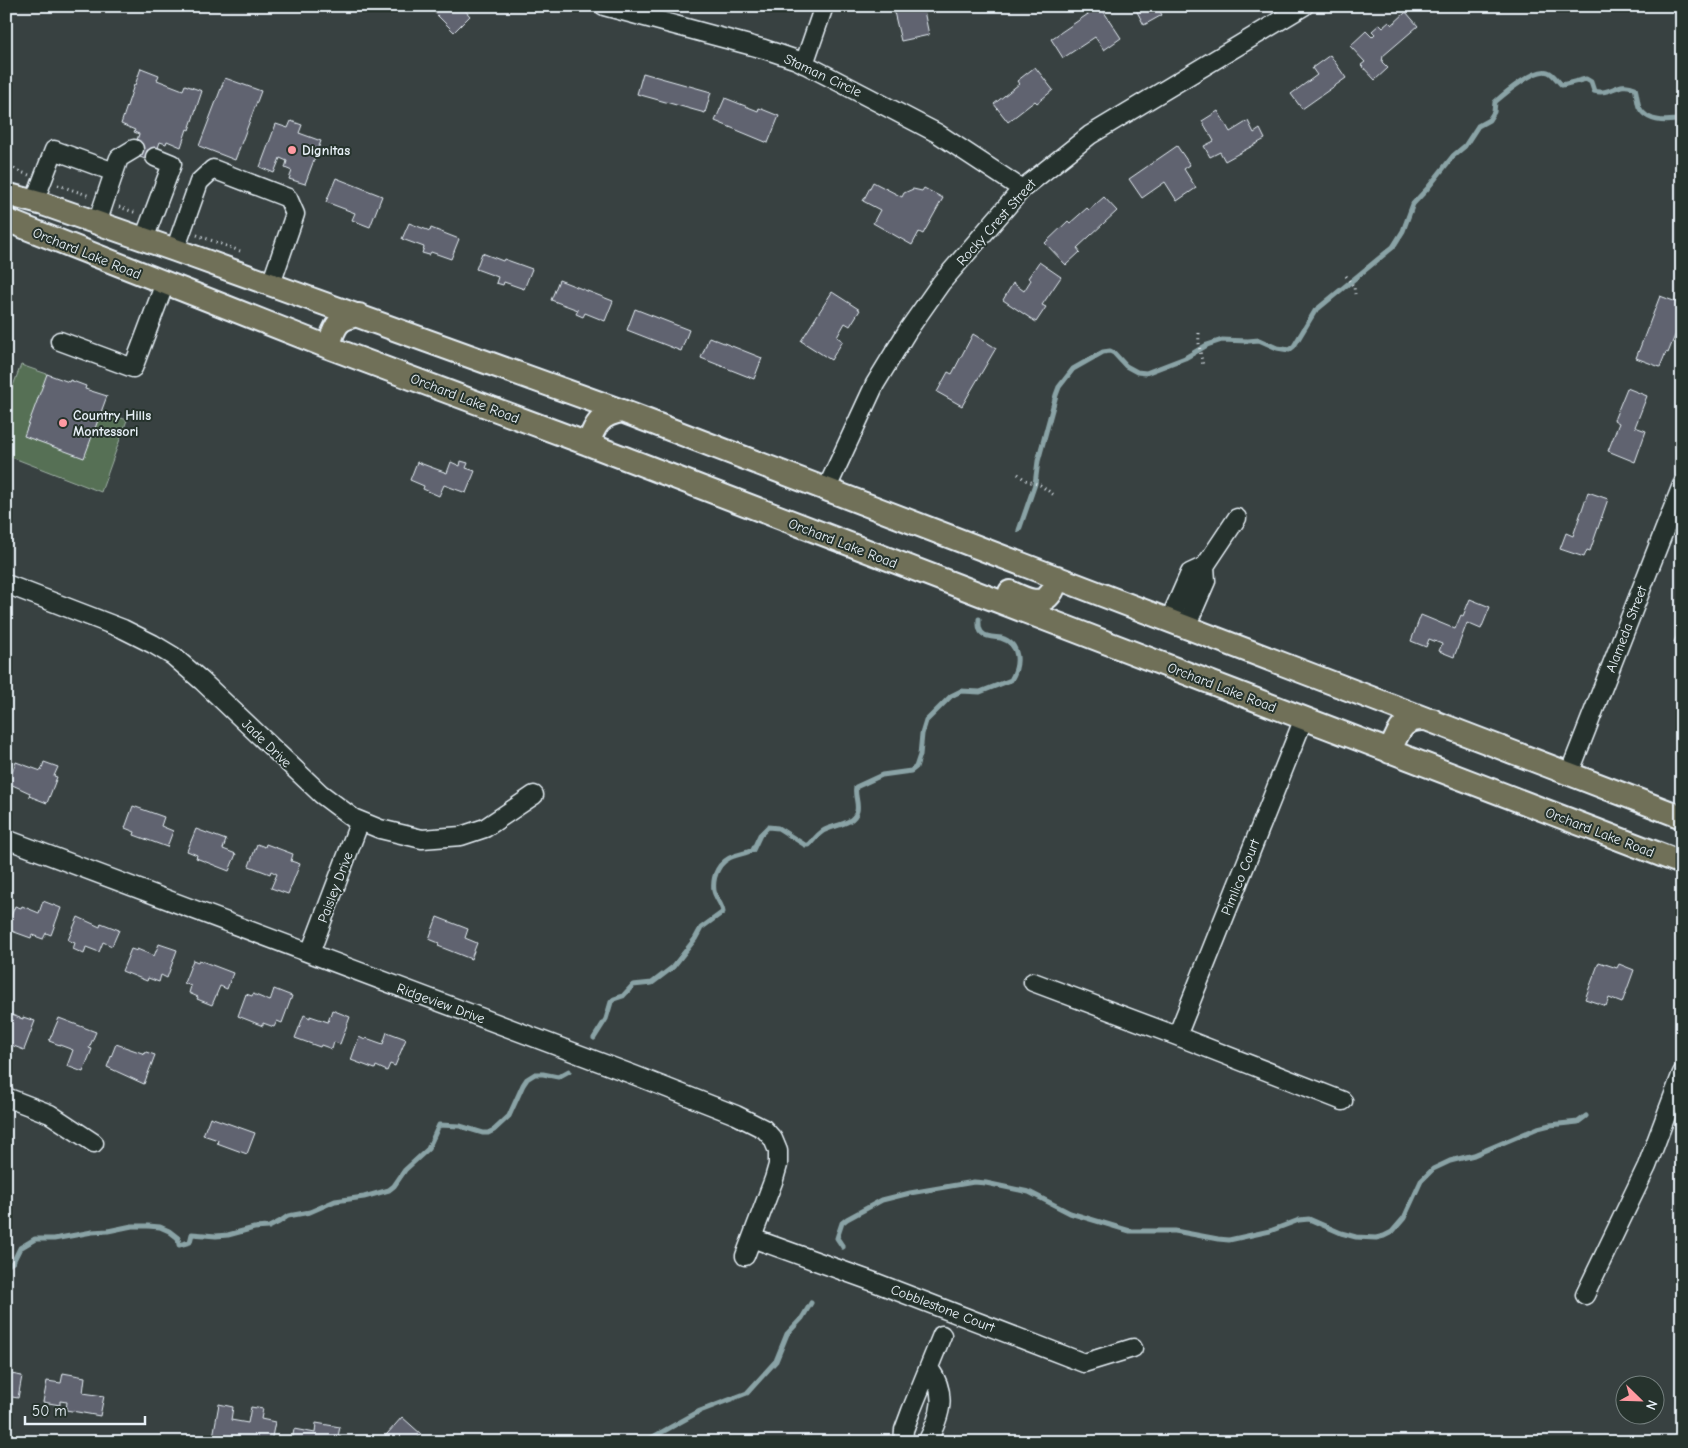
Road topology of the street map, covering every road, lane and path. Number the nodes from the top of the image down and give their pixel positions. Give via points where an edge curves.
1 (604, 6) edge
2 (824, 6) edge
3 (1304, 6) edge
4 (804, 64) junction
5 (134, 149) dead end
6 (155, 157) dead end
7 (114, 172) junction
8 (1022, 189) junction
9 (6, 194) edge
10 (34, 202) junction
11 (6, 220) edge
12 (97, 223) junction
13 (144, 239) junction
14 (171, 248) junction
15 (1346, 276) dead end
16 (158, 280) junction
17 (271, 284) junction
18 (1355, 294) dead end
19 (359, 315) junction
20 (1199, 333) dead end
21 (60, 341) dead end
22 (328, 347) junction
23 (1203, 366) dead end
24 (622, 411) junction
25 (588, 444) junction
26 (1018, 474) dead end
27 (1682, 485) edge
28 (826, 490) junction
29 (1054, 495) dead end
30 (1237, 518) dead end
31 (898, 563) junction
32 (1057, 577) junction
33 (6, 584) edge
34 (1178, 624) junction
35 (1304, 718) junction
36 (1432, 720) junction
37 (1390, 752) junction
38 (1570, 774) junction
39 (534, 795) dead end
40 (1682, 817) edge
41 (360, 821) junction
42 (1596, 830) junction
43 (6, 839) edge
44 (1682, 848) edge
45 (1682, 863) edge
46 (310, 953) junction
47 (1033, 982) dead end
48 (1177, 1036) junction
49 (1682, 1073) edge
50 (6, 1097) edge
51 (1343, 1101) dead end
52 (94, 1143) dead end
53 (752, 1238) junction
54 (745, 1256) dead end
55 (1585, 1295) dead end
56 (942, 1335) dead end
57 (1133, 1348) dead end
58 (929, 1368) junction
59 (903, 1442) edge
60 (927, 1442) edge

1 - 4 street, Staman Circle via 764,49
2 - 4 street
3 - 8 street, Rocky Crest Street via 1090,135
4 - 8 street, Staman Circle via 937,133
5 - 7 street via 119,158
6 - 13 street via 172,164
7 - 10 street via 54,150
7 - 12 street
8 - 28 street, Rocky Crest Street via 941,283 908,330 875,384
9 - 10 main road, Orchard Lake Road
10 - 12 main road, Orchard Lake Road
11 - 16 main road, Orchard Lake Road
12 - 13 main road, Orchard Lake Road
13 - 14 main road, Orchard Lake Road
14 - 16 main road via 157,262
14 - 17 main road, Orchard Lake Road
14 - 17 street via 199,182 214,169 288,198 296,214
15 - 18 path
16 - 21 street via 132,368
16 - 22 main road, Orchard Lake Road
17 - 19 main road, Orchard Lake Road
19 - 22 main road via 342,319 336,325
19 - 24 main road, Orchard Lake Road
20 - 23 path via 1198,347
22 - 25 main road, Orchard Lake Road
24 - 25 main road via 605,416 598,422
24 - 28 main road, Orchard Lake Road
25 - 31 main road, Orchard Lake Road
26 - 29 path
27 - 38 street, Alameda Street
28 - 32 main road, Orchard Lake Road
30 - 34 street via 1206,566 1206,581
31 - 32 main road via 930,561 1034,601 1043,600 1051,593
31 - 35 main road, Orchard Lake Road
32 - 34 main road, Orchard Lake Road
33 - 41 street, Jade Drive via 123,629 173,656 322,794
34 - 36 main road, Orchard Lake Road
35 - 37 main road, Orchard Lake Road
35 - 48 street, Pimlico Court
36 - 37 main road via 1422,718 1404,725 1397,733
36 - 38 main road, Orchard Lake Road
37 - 42 main road, Orchard Lake Road
38 - 40 main road, Orchard Lake Road
39 - 41 street, Jade Drive via 485,828 461,836 422,839
41 - 46 street, Paisley Drive
42 - 44 main road via 1621,830
42 - 45 main road, Orchard Lake Road
43 - 46 street, Ridgeview Drive
46 - 53 street, Ridgeview Drive via 698,1100 764,1129 778,1151 778,1166
47 - 48 street
48 - 51 street
49 - 55 street via 1647,1166
50 - 52 street via 50,1114
53 - 54 street, Ridgeview Drive
53 - 57 street, Cobblestone Court via 1084,1363
56 - 58 street
58 - 59 street via 904,1430
58 - 60 street via 942,1392 940,1409

